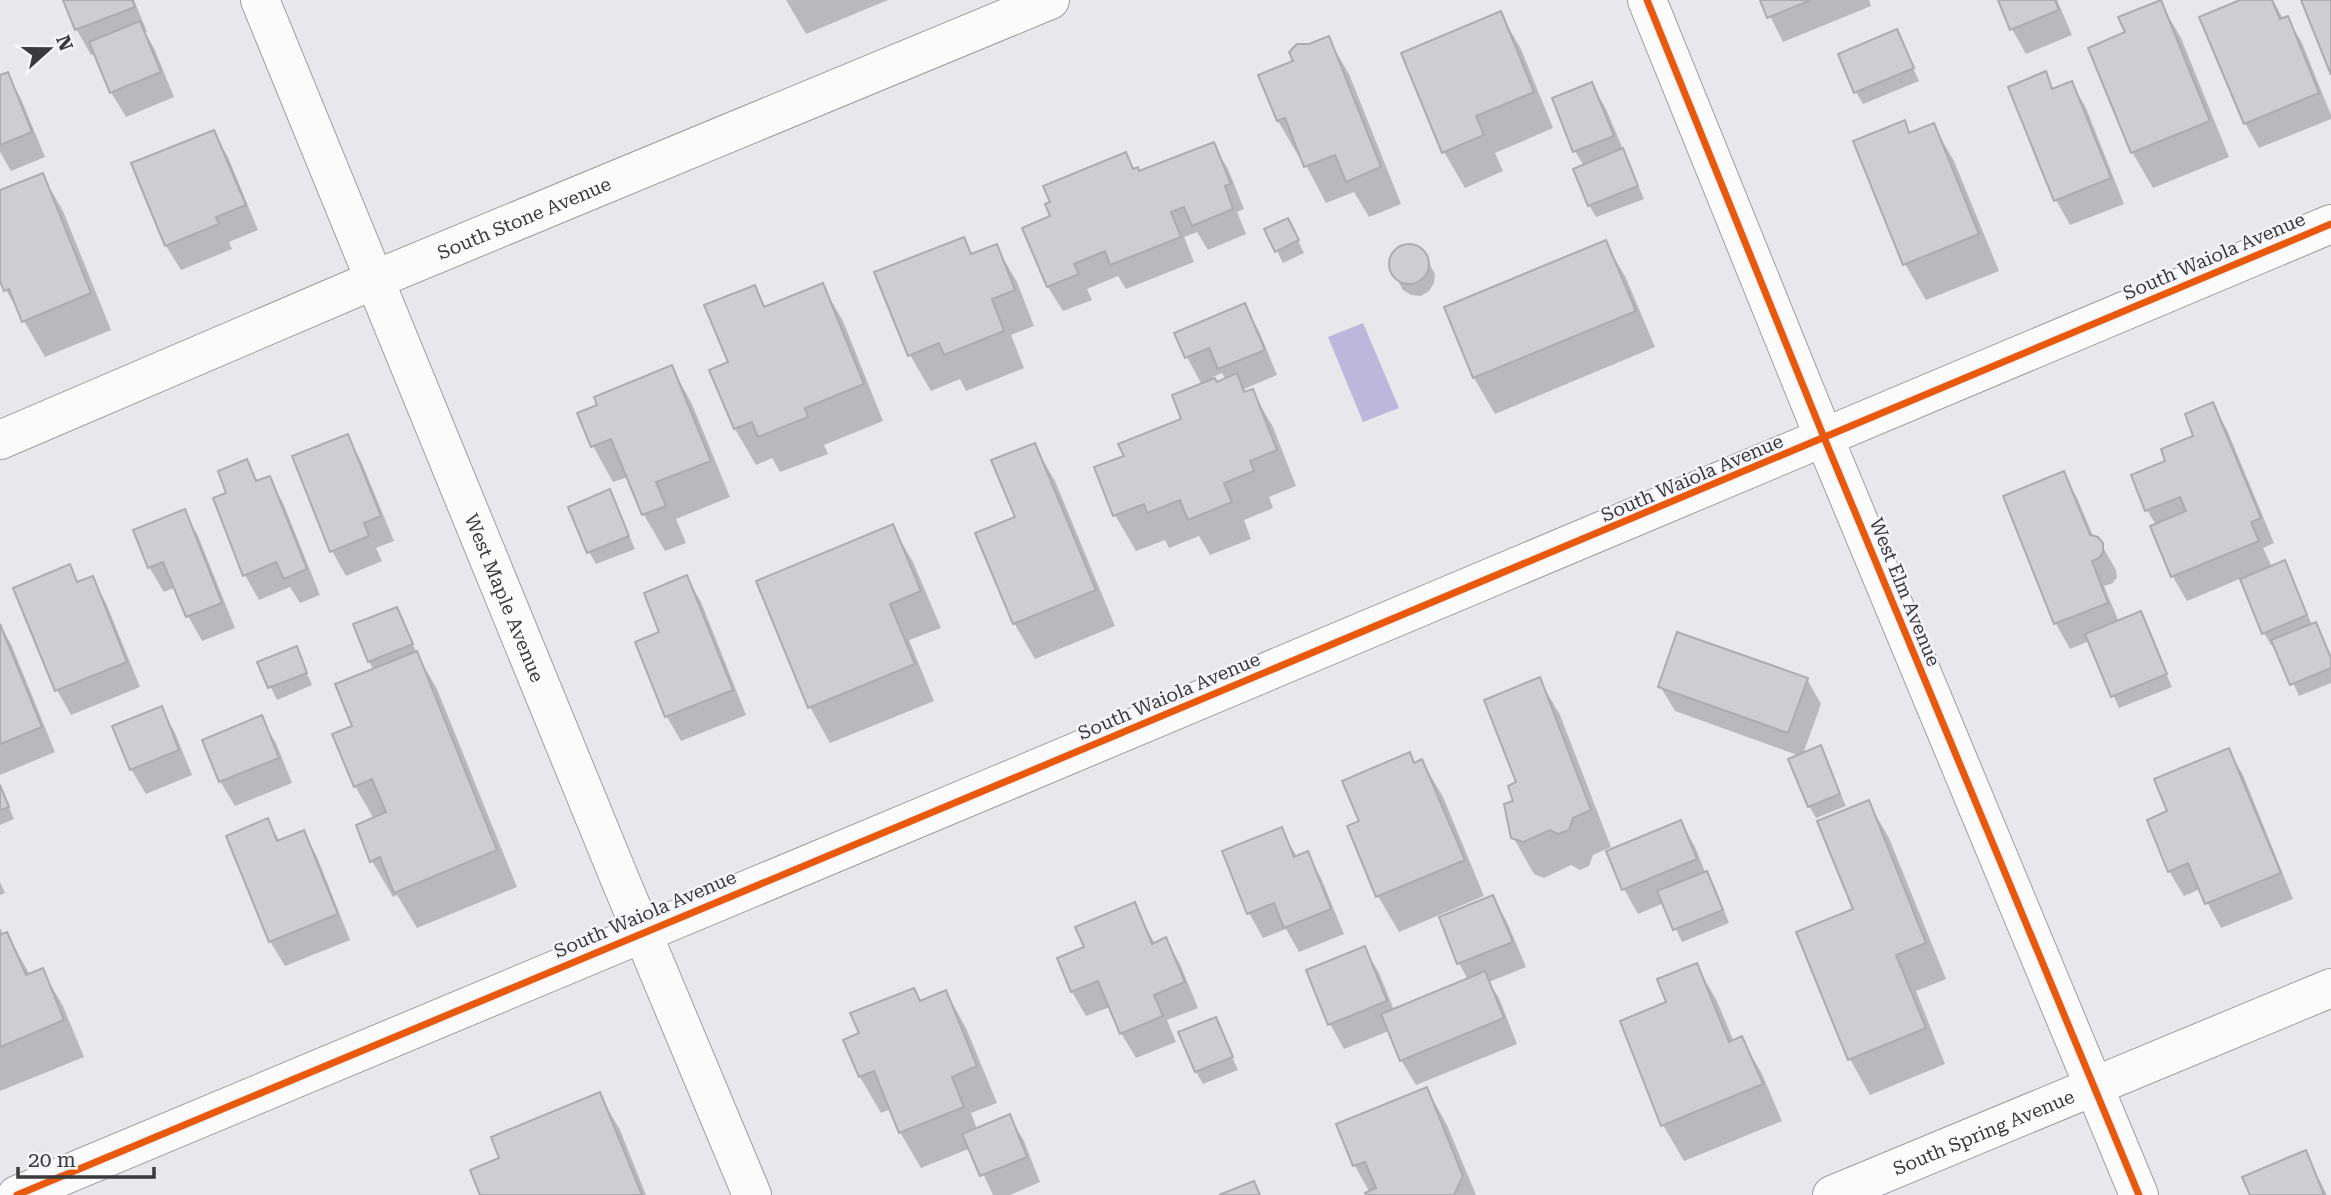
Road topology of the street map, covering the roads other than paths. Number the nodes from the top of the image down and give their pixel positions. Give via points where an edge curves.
1 (260, 0) edge
2 (1050, 0) edge
3 (1647, 0) edge
4 (2331, 224) edge
5 (374, 280) junction
6 (0, 440) edge
7 (1825, 440) junction
8 (642, 932) junction
9 (2331, 988) edge
10 (2092, 1088) junction
11 (17, 1195) edge
12 (752, 1195) edge
13 (1832, 1195) edge
14 (2139, 1195) edge

1 - 5 street, West Maple Avenue
2 - 5 street, South Stone Avenue
3 - 7 street, West Elm Avenue
4 - 7 street, South Waiola Avenue
5 - 6 street, South Stone Avenue
5 - 8 street, West Maple Avenue
7 - 8 street, South Waiola Avenue
7 - 10 street, West Elm Avenue
8 - 11 street, South Waiola Avenue
8 - 12 street, West Maple Avenue
9 - 10 street, South Spring Avenue
10 - 13 street, South Spring Avenue
10 - 14 street, West Elm Avenue

